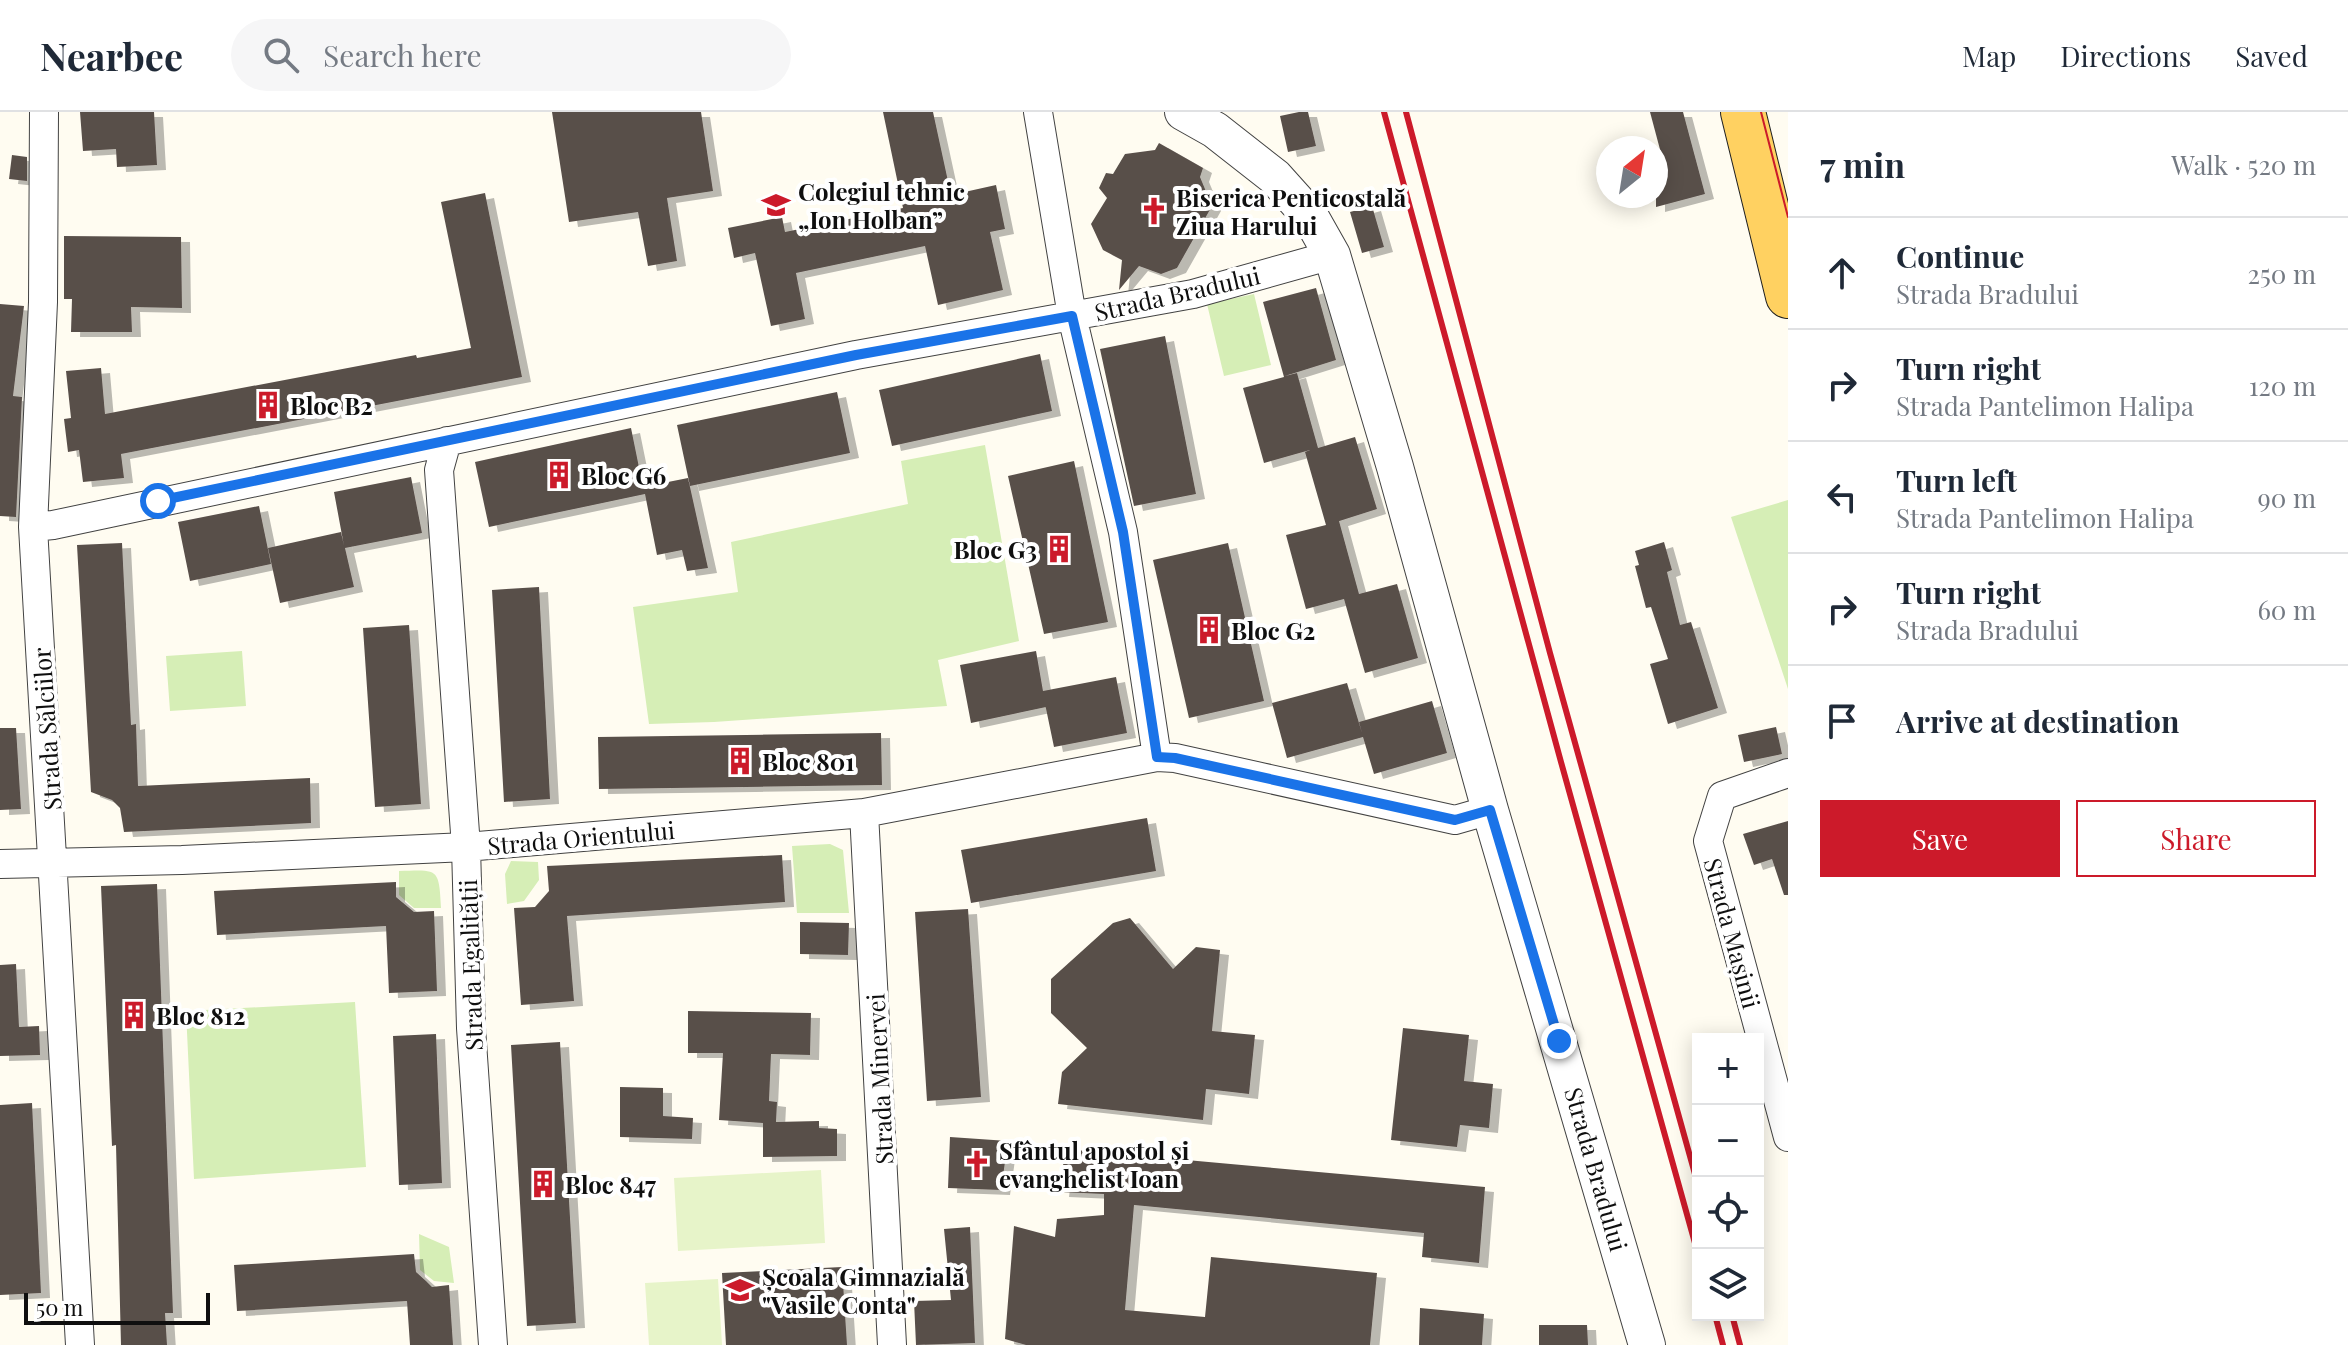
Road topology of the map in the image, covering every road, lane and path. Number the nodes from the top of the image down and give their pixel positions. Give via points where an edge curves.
1 (44, 112) edge
2 (1038, 112) edge
3 (1183, 112) edge
4 (1743, 112) edge
5 (1332, 255) junction
6 (1788, 296) edge
7 (1072, 316) junction
8 (447, 441) junction
9 (33, 527) junction
10 (1157, 757) junction
11 (1788, 773) edge
12 (1490, 810) junction
13 (864, 813) junction
14 (466, 847) junction
15 (54, 862) junction
16 (0, 864) edge
17 (1788, 1137) edge
18 (80, 1345) edge
19 (493, 1345) edge
20 (892, 1345) edge
21 (1647, 1345) edge

1 - 9 street, Strada Sălciilor via 43,302
2 - 7 street
3 - 5 street, Strada Bradului via 1275,177 1310,216
4 - 6 main road
5 - 7 street, Strada Bradului via 1193,294
5 - 12 street, Strada Bradului
7 - 8 street, Strada Bradului via 856,355
7 - 10 street via 1123,532
8 - 9 street, Strada Bradului
8 - 14 street, Strada Egalității via 439,470
9 - 15 street, Strada Sălciilor
10 - 12 street, Strada Orientului via 1455,820
10 - 13 street, Strada Orientului
11 - 17 street, Strada Mașinii via 1722,796 1708,841
12 - 21 street, Strada Bradului
13 - 14 street, Strada Orientului
13 - 20 street, Strada Minervei
14 - 15 street, Strada Orientului
14 - 19 street, Strada Egalității via 471,1028
15 - 16 street, Strada Orientului
15 - 18 street, Strada Sălciilor

